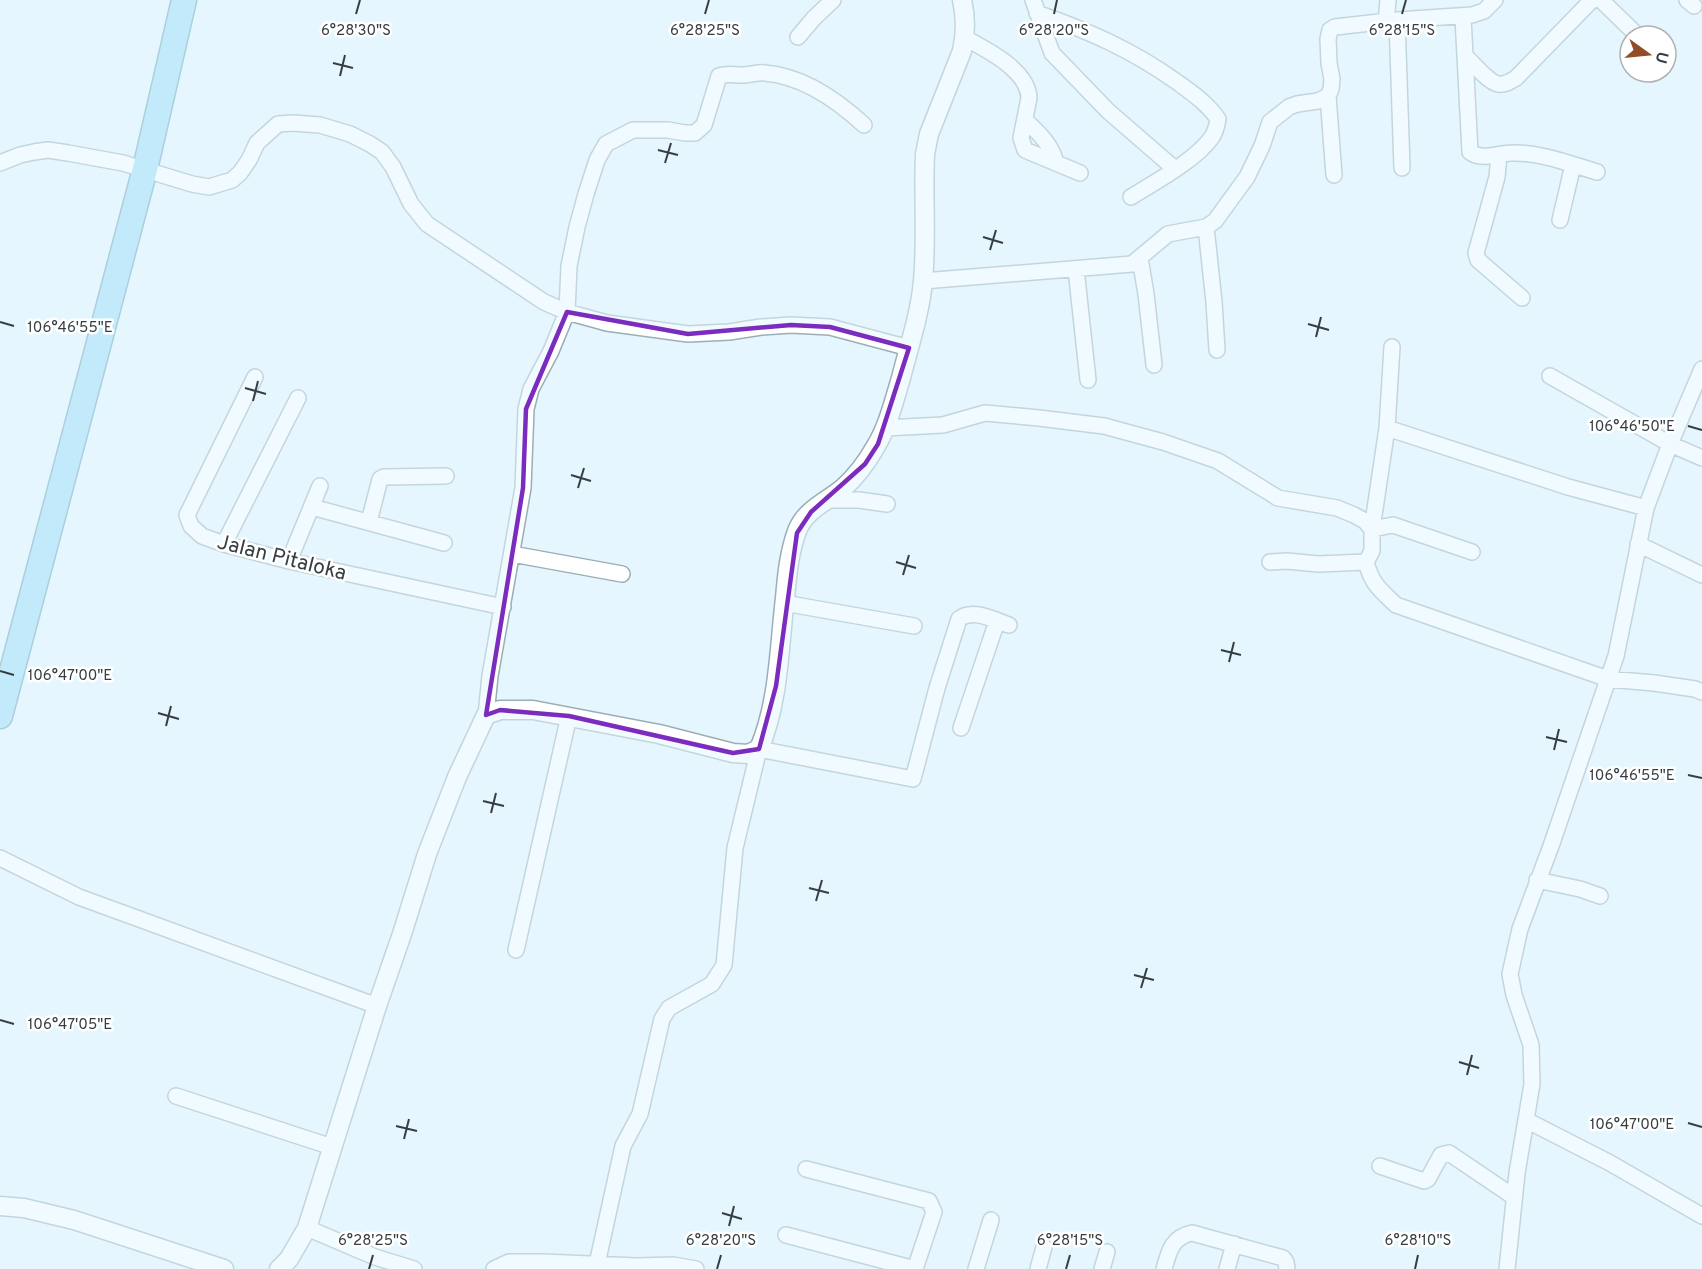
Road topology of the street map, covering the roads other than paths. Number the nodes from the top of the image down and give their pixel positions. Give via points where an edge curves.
1 (184, 0) edge
2 (962, 0) edge
3 (1495, 0) edge
4 (1592, 0) edge
5 (1601, 0) edge
6 (822, 3) edge
7 (1035, 6) edge
8 (1389, 13) edge
9 (1463, 17) junction
10 (1626, 24) edge
11 (798, 37) dead end
12 (965, 38) junction
13 (1465, 56) junction
14 (1328, 96) junction
15 (864, 125) dead end
16 (1499, 155) junction
17 (0, 163) edge
18 (1573, 165) junction
19 (1402, 168) dead end
20 (145, 169) junction
21 (1175, 169) junction
22 (1597, 172) dead end
23 (1080, 173) dead end
24 (1334, 175) dead end
25 (1131, 198) dead end
26 (1560, 220) dead end
27 (1206, 227) junction
28 (1140, 258) junction
29 (1076, 269) junction
30 (923, 281) junction
31 (1522, 298) dead end
32 (567, 312) junction
33 (1392, 347) dead end
34 (909, 348) junction
35 (1217, 350) dead end
36 (1154, 365) dead end
37 (1702, 369) edge
38 (1550, 376) dead end
39 (255, 377) dead end
40 (1088, 380) dead end
41 (298, 398) dead end
42 (885, 428) junction
43 (1387, 428) junction
44 (1670, 444) junction
45 (1702, 458) edge
46 (446, 476) dead end
47 (320, 486) dead end
48 (826, 500) junction
49 (887, 504) dead end
50 (312, 507) junction
51 (1646, 508) junction
52 (369, 522) junction
53 (1372, 529) junction
54 (444, 543) dead end
55 (224, 544) junction
56 (1638, 544) junction
57 (1472, 552) dead end
58 (512, 554) junction
59 (289, 561) junction
60 (1270, 562) dead end
61 (1366, 562) junction
62 (622, 574) dead end
63 (1702, 575) edge
64 (784, 603) junction
65 (503, 607) junction
66 (914, 626) dead end
67 (1608, 679) junction
68 (1702, 692) edge
69 (486, 715) junction
70 (0, 716) edge
71 (569, 716) junction
72 (961, 728) dead end
73 (759, 749) junction
74 (0, 858) edge
75 (1537, 880) junction
76 (1600, 896) dead end
77 (516, 950) dead end
78 (377, 1006) junction
79 (176, 1096) dead end
80 (1526, 1120) junction
81 (332, 1147) junction
82 (1380, 1166) dead end
83 (806, 1169) dead end
84 (1515, 1197) junction
85 (0, 1206) edge
86 (1702, 1216) edge
87 (991, 1220) dead end
88 (307, 1228) junction
89 (786, 1235) dead end
90 (1234, 1244) junction
91 (1044, 1247) dead end
92 (1107, 1252) dead end
93 (597, 1264) junction
94 (224, 1269) edge
95 (279, 1269) edge
96 (414, 1269) edge
97 (494, 1269) edge
98 (696, 1269) edge
99 (976, 1269) edge
100 (1038, 1269) edge
101 (1102, 1269) edge
102 (1164, 1269) edge
103 (1227, 1269) edge
104 (1287, 1269) edge
105 (1507, 1269) edge

1 - 20 highway
2 - 12 street
3 - 9 street via 1484,11
4 - 13 street via 1506,84 1497,84
5 - 10 street
6 - 11 street
7 - 21 street via 1052,53 1108,111
7 - 21 street via 1115,43 1211,109 1218,119 1212,137
8 - 9 street
8 - 14 street via 1330,30 1332,79
8 - 19 street
9 - 13 street
12 - 23 street via 1016,71 1029,91 1021,138 1025,150
12 - 30 street via 925,154
13 - 16 street via 1470,152 1483,157
14 - 24 street
14 - 27 street via 1288,107 1270,122 1247,177 1215,221
15 - 32 street via 845,107 795,80 767,73 724,74 719,76 704,125 695,133 633,130 606,144 597,160 577,227 569,266
16 - 18 street via 1531,155
16 - 31 street via 1497,177 1476,253 1478,260
17 - 20 street via 48,150
18 - 22 street
18 - 26 street
20 - 32 street via 209,187 232,180 240,173 257,143 278,124 308,123 350,134 382,152 427,224 544,302
20 - 70 highway
21 - 25 street
27 - 28 street via 1168,234
27 - 35 street
28 - 29 street via 1132,264
28 - 36 street
29 - 30 street
29 - 40 street
30 - 34 street
32 - 34 street via 607,323 688,334 781,325 830,327
32 - 58 street via 531,389 526,409 523,488
33 - 43 street
34 - 42 street
37 - 44 street
38 - 44 street
39 - 55 street, Jalan Pitaloka via 187,515 191,526 202,536
41 - 55 street
42 - 48 street via 865,464
42 - 53 street via 943,425 985,414 1104,426 1218,461 1278,498 1337,508
43 - 51 street
43 - 53 street
44 - 45 street
44 - 51 street
46 - 52 street via 380,479
47 - 50 street
48 - 49 street
48 - 64 street via 801,522
50 - 52 street
50 - 59 street
51 - 56 street
52 - 54 street
53 - 57 street via 1393,525
53 - 61 street via 1372,551
55 - 59 street, Jalan Pitaloka
56 - 63 street
56 - 67 street
58 - 62 street
58 - 65 street
59 - 65 street, Jalan Pitaloka
60 - 61 street
61 - 67 street via 1376,586 1396,605
64 - 66 street
64 - 73 street via 776,686
65 - 69 street
67 - 68 street
67 - 75 street
69 - 71 street via 516,709
69 - 78 street via 427,854
71 - 73 street via 733,753 748,754
71 - 77 street
72 - 73 street via 1003,623 975,614 959,618 913,779
73 - 93 street via 735,848 724,965 712,984 669,1008 662,1019 640,1114 623,1146
74 - 78 street via 79,897
75 - 76 street
75 - 80 street via 1510,974 1531,1045 1532,1084
78 - 81 street
79 - 81 street
80 - 84 street
80 - 86 street
81 - 88 street
82 - 84 street via 1424,1181 1441,1155 1449,1153
83 - 89 street via 929,1201 934,1212 915,1269
84 - 105 street
85 - 94 street via 74,1220
87 - 99 street
88 - 95 street
88 - 96 street
90 - 102 street via 1192,1233 1185,1235 1169,1250
90 - 103 street
90 - 104 street via 1283,1258
91 - 100 street
92 - 101 street
93 - 97 street via 509,1262
93 - 98 street

